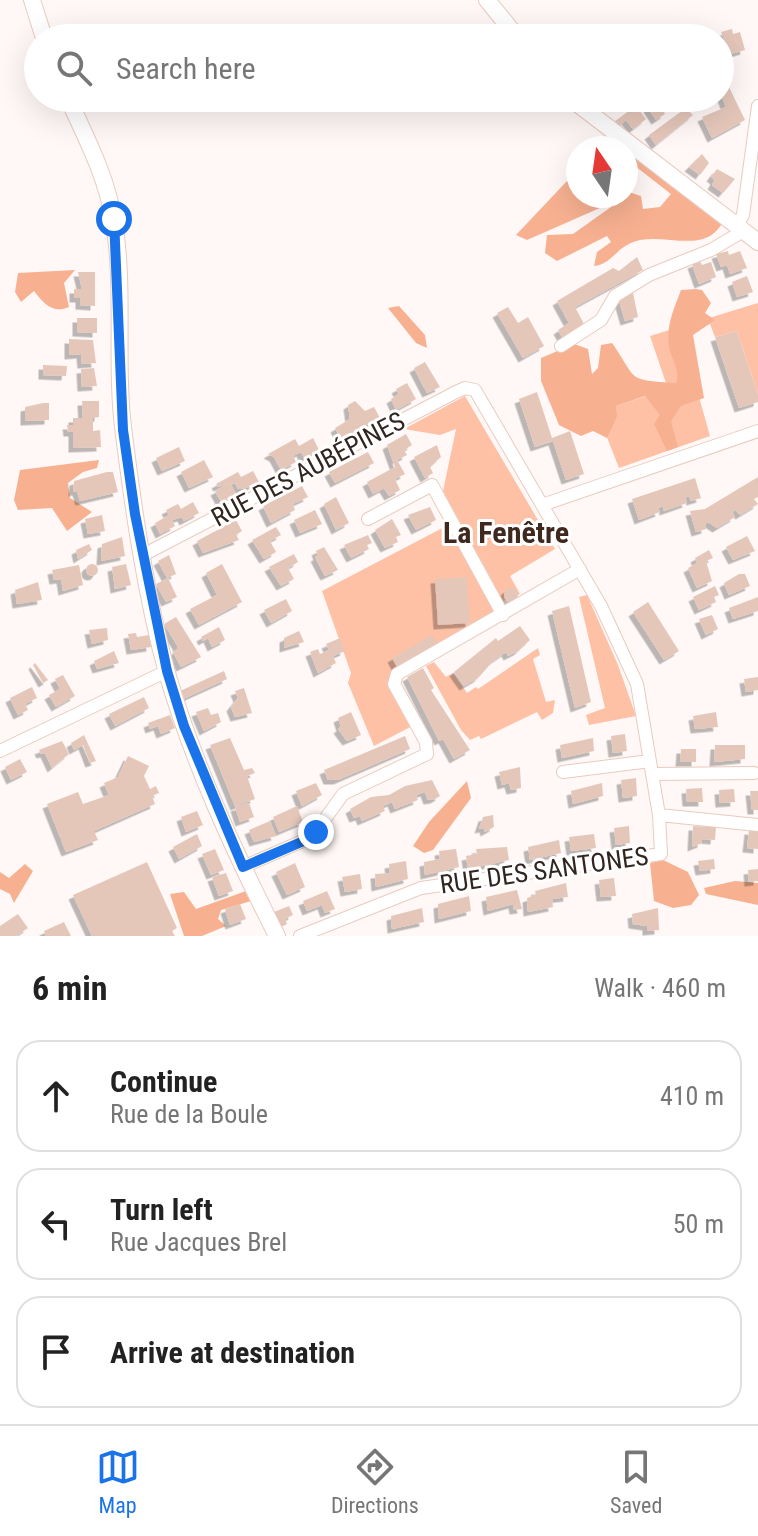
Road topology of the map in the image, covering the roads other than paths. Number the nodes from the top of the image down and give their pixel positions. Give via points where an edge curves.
1 (32, 0) edge
2 (487, 0) edge
3 (40, 24) edge
4 (507, 24) edge
5 (758, 106) edge
6 (74, 112) edge
7 (589, 112) edge
8 (741, 227) junction
9 (758, 242) edge
10 (561, 346) dead end
11 (758, 431) edge
12 (542, 505) junction
13 (368, 519) dead end
14 (143, 555) junction
15 (580, 569) junction
16 (503, 615) junction
17 (167, 671) junction
18 (0, 751) edge
19 (652, 767) junction
20 (563, 772) dead end
21 (754, 773) dead end
22 (659, 815) junction
23 (758, 825) edge
24 (243, 867) junction
25 (277, 936) edge
26 (300, 936) edge

1 - 3 street
2 - 4 street
5 - 8 street
6 - 14 street via 114,219 123,430
7 - 8 street
8 - 9 street
8 - 10 street via 711,250 649,275 615,296 601,320
11 - 12 street
12 - 14 street, RUE DES AUBÉPINES via 475,390 456,392
12 - 15 street
13 - 16 street via 432,485
14 - 17 street
15 - 16 street
15 - 19 street via 637,684
16 - 24 street via 437,649 394,679 427,754 343,794 312,837
17 - 18 street
17 - 24 street via 184,726
19 - 20 street
19 - 21 street
19 - 22 street
22 - 23 street, RUE DES SANTONES
22 - 26 street, RUE DES SANTONES via 661,854 421,888
24 - 25 street

